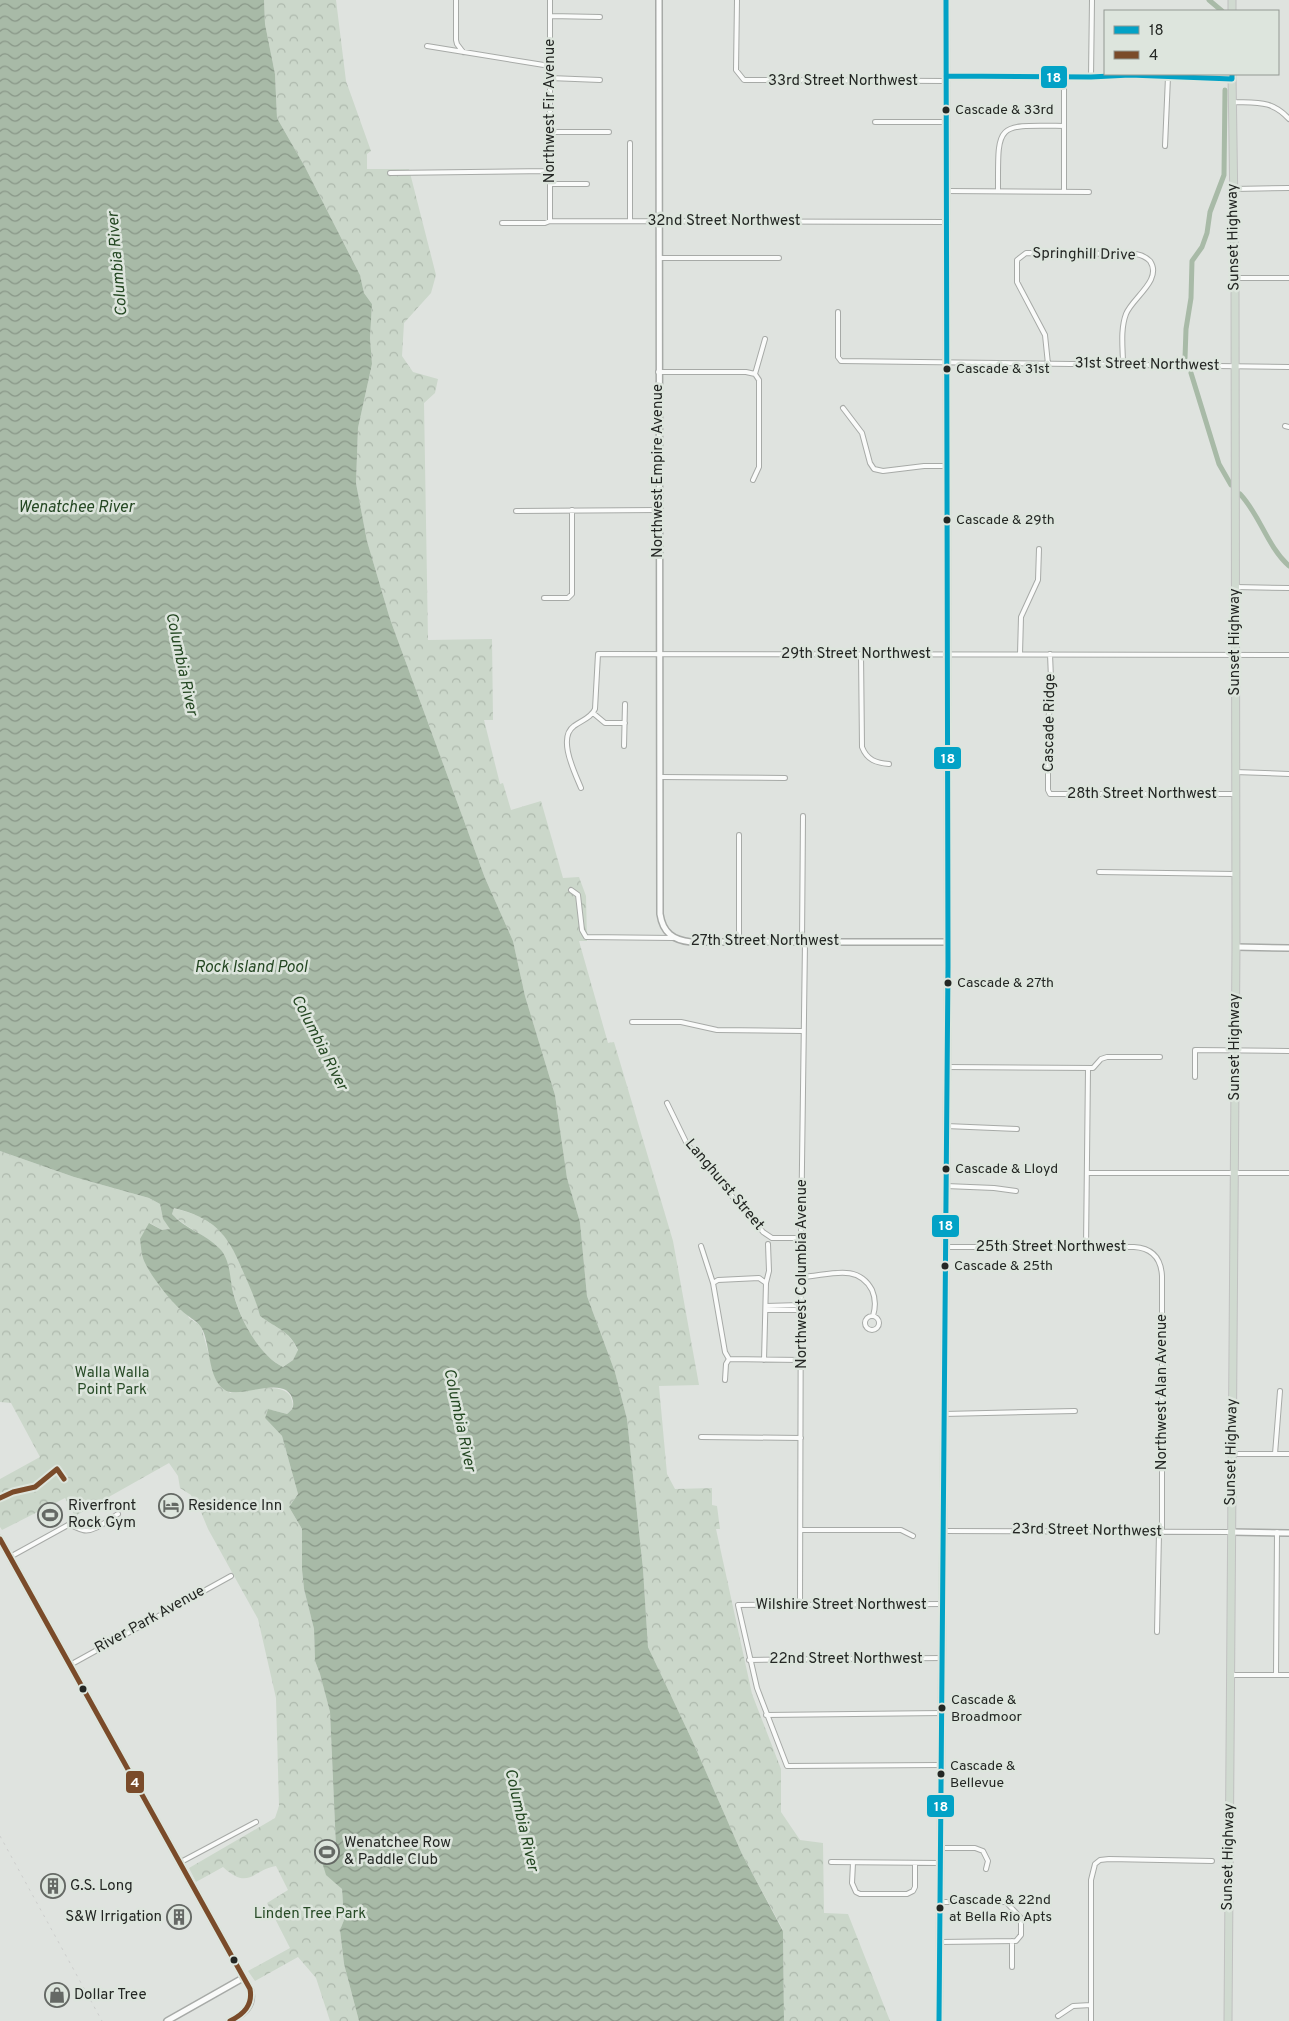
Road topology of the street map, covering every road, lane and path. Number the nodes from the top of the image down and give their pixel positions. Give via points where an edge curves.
1 (456, 0) edge
2 (550, 0) edge
3 (658, 0) edge
4 (737, 0) edge
5 (946, 0) edge
6 (1092, 0) edge
7 (550, 16) junction
8 (600, 17) dead end
9 (426, 46) dead end
10 (465, 53) junction
11 (550, 66) junction
12 (1162, 75) edge
13 (1232, 76) edge
14 (1064, 77) junction
15 (1091, 77) junction
16 (1168, 77) junction
17 (550, 78) junction
18 (946, 78) junction
19 (600, 80) dead end
20 (1233, 102) junction
21 (1289, 119) edge
22 (875, 122) dead end
23 (946, 122) junction
24 (1064, 126) junction
25 (550, 132) junction
26 (609, 132) dead end
27 (630, 143) dead end
28 (1165, 146) dead end
29 (550, 171) junction
30 (390, 173) dead end
31 (550, 184) junction
32 (586, 184) dead end
33 (1289, 188) edge
34 (1234, 189) junction
35 (946, 191) junction
36 (998, 191) junction
37 (1064, 192) junction
38 (1089, 192) dead end
39 (550, 221) junction
40 (630, 221) junction
41 (658, 221) junction
42 (946, 222) junction
43 (502, 223) dead end
44 (659, 258) junction
45 (779, 258) dead end
46 (1235, 278) junction
47 (1289, 278) edge
48 (838, 312) dead end
49 (765, 339) dead end
50 (947, 363) junction
51 (1048, 364) junction
52 (1123, 365) junction
53 (1235, 367) junction
54 (1289, 367) edge
55 (658, 372) junction
56 (755, 374) junction
57 (844, 408) dead end
58 (947, 466) junction
59 (753, 480) dead end
60 (572, 510) junction
61 (658, 510) junction
62 (516, 511) dead end
63 (1039, 549) dead end
64 (1235, 587) junction
65 (1289, 588) edge
66 (544, 598) dead end
67 (948, 653) junction
68 (659, 654) junction
69 (861, 654) junction
70 (1020, 654) junction
71 (1050, 654) junction
72 (1235, 654) junction
73 (1289, 655) edge
74 (625, 704) dead end
75 (593, 713) junction
76 (625, 724) junction
77 (624, 746) dead end
78 (890, 764) dead end
79 (1235, 772) junction
80 (1289, 774) edge
81 (660, 777) junction
82 (785, 778) dead end
83 (581, 788) dead end
84 (1049, 792) joint
85 (1235, 794) junction
86 (803, 816) dead end
87 (739, 835) dead end
88 (1099, 872) dead end
89 (1235, 874) junction
90 (571, 890) dead end
91 (673, 938) junction
92 (738, 942) junction
93 (804, 942) junction
94 (948, 942) junction
95 (1236, 947) junction
96 (1289, 948) edge
97 (632, 1022) dead end
98 (803, 1031) junction
99 (1235, 1050) junction
100 (1289, 1051) edge
101 (1160, 1057) dead end
102 (946, 1067) junction
103 (1088, 1069) junction
104 (1195, 1077) dead end
105 (667, 1103) dead end
106 (946, 1126) junction
107 (1017, 1129) dead end
108 (1087, 1172) junction
109 (1234, 1174) junction
110 (1289, 1174) edge
111 (946, 1186) junction
112 (1016, 1191) dead end
113 (801, 1238) junction
114 (768, 1244) dead end
115 (701, 1246) dead end
116 (946, 1247) junction
117 (1086, 1247) junction
118 (1154, 1254) joint
119 (800, 1277) junction
120 (713, 1283) junction
121 (766, 1283) junction
122 (766, 1308) junction
123 (800, 1308) junction
124 (873, 1316) dead end
125 (729, 1359) junction
126 (764, 1360) junction
127 (801, 1360) junction
128 (725, 1380) dead end
129 (1280, 1392) dead end
130 (1075, 1411) dead end
131 (944, 1414) junction
132 (701, 1437) dead end
133 (801, 1438) junction
134 (1232, 1454) junction
135 (1275, 1454) junction
136 (1289, 1454) edge
137 (118, 1514) dead end
138 (801, 1530) junction
139 (944, 1531) junction
140 (1160, 1532) junction
141 (1231, 1532) junction
142 (1277, 1532) junction
143 (1289, 1532) edge
144 (913, 1536) dead end
145 (0, 1539) edge
146 (10, 1557) junction
147 (231, 1576) dead end
148 (944, 1604) junction
149 (800, 1605) junction
150 (1157, 1632) dead end
151 (943, 1658) junction
152 (749, 1660) junction
153 (70, 1665) junction
154 (1230, 1675) junction
155 (1276, 1675) junction
156 (1289, 1675) edge
157 (942, 1713) junction
158 (766, 1715) junction
159 (941, 1766) junction
160 (256, 1822) dead end
161 (940, 1848) junction
162 (1212, 1861) dead end
163 (831, 1862) dead end
164 (853, 1862) junction
165 (179, 1863) junction
166 (915, 1863) junction
167 (940, 1863) junction
168 (986, 1869) dead end
169 (940, 1902) junction
170 (1012, 1941) junction
171 (940, 1942) junction
172 (1012, 1967) dead end
173 (243, 1978) junction
174 (1091, 2004) junction
175 (1058, 2016) dead end
176 (167, 2021) edge
177 (230, 2021) edge
178 (939, 2021) edge
179 (1091, 2021) edge
180 (1228, 2021) edge

1 - 10 street via 456,40
2 - 7 street, Northwest Fir Avenue
3 - 41 street, Northwest Empire Avenue
4 - 18 street, 33rd Street Northwest via 736,70 741,79
5 - 18 street
6 - 15 street
7 - 8 street
7 - 11 street, Northwest Fir Avenue
9 - 10 street
10 - 11 street
11 - 17 street, Northwest Fir Avenue
12 - 15 street, 33rd Street Northwest
12 - 16 street, 33rd Street Northwest
13 - 16 street, 33rd Street Northwest
13 - 20 highway, Sunset Highway
14 - 15 street, 33rd Street Northwest
14 - 18 street, 33rd Street Northwest
14 - 24 street
16 - 28 street
17 - 19 street
17 - 25 street, Northwest Fir Avenue
18 - 23 street
20 - 21 street via 1272,105
20 - 34 highway, Sunset Highway
22 - 23 street
23 - 35 street
24 - 36 street via 1020,126 1001,135
24 - 37 street
25 - 26 street
25 - 29 street, Northwest Fir Avenue
27 - 40 street
29 - 30 street
29 - 31 street, Northwest Fir Avenue
31 - 32 street
31 - 39 street, Northwest Fir Avenue
33 - 34 street
34 - 46 highway, Sunset Highway
35 - 36 street
35 - 42 street
36 - 37 street
37 - 38 street
39 - 40 street, 32nd Street Northwest
39 - 43 street, 32nd Street Northwest
40 - 41 street, 32nd Street Northwest
41 - 42 street, 32nd Street Northwest
41 - 44 street, Northwest Empire Avenue
42 - 50 street
44 - 45 street
44 - 55 street, Northwest Empire Avenue
46 - 47 street
46 - 53 highway, Sunset Highway
48 - 50 street, 31st Street Northwest via 838,357 841,361
49 - 56 street
50 - 51 street, 31st Street Northwest
50 - 58 street
51 - 52 street, 31st Street Northwest
51 - 52 street, Springhill Drive via 1045,335 1018,282 1017,260 1026,254 1136,254 1149,260 1153,268 1151,280 1130,306 1124,322
52 - 53 street, 31st Street Northwest
53 - 54 street, 31st Street Northwest
53 - 64 highway, Sunset Highway
55 - 56 street
55 - 61 street, Northwest Empire Avenue
56 - 59 street via 759,380 759,467
57 - 58 street via 862,433 874,469
58 - 67 street
60 - 61 street
60 - 62 street
60 - 66 street via 572,594 568,598
61 - 68 street, Northwest Empire Avenue
63 - 70 street via 1038,580 1021,617
64 - 65 street
64 - 72 highway, Sunset Highway
67 - 69 street, 29th Street Northwest
67 - 70 street, 29th Street Northwest
67 - 94 street
68 - 69 street, 29th Street Northwest
68 - 75 street, 29th Street Northwest via 598,654 597,703
68 - 81 street, Northwest Empire Avenue
69 - 78 street via 862,747 869,759
70 - 71 street, 29th Street Northwest
71 - 72 street, 29th Street Northwest
71 - 84 street, Cascade Ridge
72 - 73 street, 29th Street Northwest
72 - 79 highway, Sunset Highway
74 - 76 street
75 - 76 street via 605,723
75 - 83 street via 571,728 567,738 567,750
76 - 77 street
79 - 80 street
79 - 85 highway, Sunset Highway
81 - 82 street
81 - 91 street, Northwest Empire Avenue via 660,914 664,929
84 - 85 street, 28th Street Northwest via 1053,795
85 - 89 highway, Sunset Highway
86 - 93 street, Northwest Columbia Avenue
87 - 92 street
88 - 89 street
89 - 95 highway, Sunset Highway
90 - 91 street, 27th Street Northwest via 578,895 584,935
91 - 92 street, 27th Street Northwest via 691,942
92 - 93 street, 27th Street Northwest
93 - 94 street, 27th Street Northwest
93 - 98 street, Northwest Columbia Avenue
94 - 102 street
95 - 96 street
95 - 99 highway, Sunset Highway
97 - 98 street via 681,1022 718,1030
98 - 113 street, Northwest Columbia Avenue
99 - 100 street
99 - 104 street via 1195,1050
99 - 109 highway, Sunset Highway
101 - 103 street via 1107,1057
102 - 103 street
102 - 106 street
103 - 108 street
105 - 113 street, Langhurst Street via 687,1144 763,1232 772,1238
106 - 107 street
106 - 111 street
108 - 109 street
108 - 117 street
109 - 110 street
109 - 134 highway, Sunset Highway
111 - 112 street
111 - 116 street
113 - 119 street, Northwest Columbia Avenue
114 - 121 street
115 - 120 street
116 - 117 street, 25th Street Northwest
116 - 131 street
117 - 118 street, 25th Street Northwest via 1140,1247
118 - 140 street, Northwest Alan Avenue via 1160,1262 1162,1276
119 - 123 street, Northwest Columbia Avenue
119 - 124 street via 837,1272 857,1275 870,1286 874,1295
120 - 121 street via 759,1278
120 - 125 street
121 - 122 street
122 - 123 street
122 - 126 street
123 - 127 street, Northwest Columbia Avenue
125 - 126 street
125 - 128 street
126 - 127 street
127 - 133 street, Northwest Columbia Avenue
129 - 135 street
130 - 131 street
131 - 139 street
132 - 133 street
133 - 138 street, Northwest Columbia Avenue
134 - 135 street
134 - 141 highway, Sunset Highway
135 - 136 street
137 - 146 street via 88,1531 68,1525
138 - 144 street via 901,1530
138 - 149 street, Northwest Columbia Avenue
139 - 140 street, 23rd Street Northwest
139 - 148 street
140 - 141 street, 23rd Street Northwest
140 - 150 street, Northwest Alan Avenue
141 - 142 street
141 - 154 highway, Sunset Highway
142 - 143 street
142 - 155 street
145 - 146 street
146 - 153 street
147 - 153 street, River Park Avenue
148 - 149 street, Wilshire Street Northwest
148 - 151 street
149 - 152 street, Wilshire Street Northwest via 738,1605
151 - 152 street, 22nd Street Northwest
151 - 157 street
152 - 158 street
153 - 165 street
154 - 155 street
154 - 180 highway, Sunset Highway
155 - 156 street
157 - 158 street
157 - 159 street
158 - 159 street via 786,1766
159 - 161 street
160 - 165 street
161 - 167 street
161 - 168 street via 983,1851 988,1861
162 - 174 street via 1104,1860 1094,1864 1091,1880
163 - 164 street
164 - 166 street
164 - 166 street via 852,1883 860,1894 907,1894 913,1891
165 - 173 street
166 - 167 street
167 - 169 street
169 - 170 street via 1006,1902 1021,1918 1020,1935
169 - 171 street
170 - 171 street
170 - 172 street
171 - 178 street
173 - 176 street
173 - 177 street via 251,1994 250,2003 245,2011
174 - 175 street via 1073,2006
174 - 179 street

